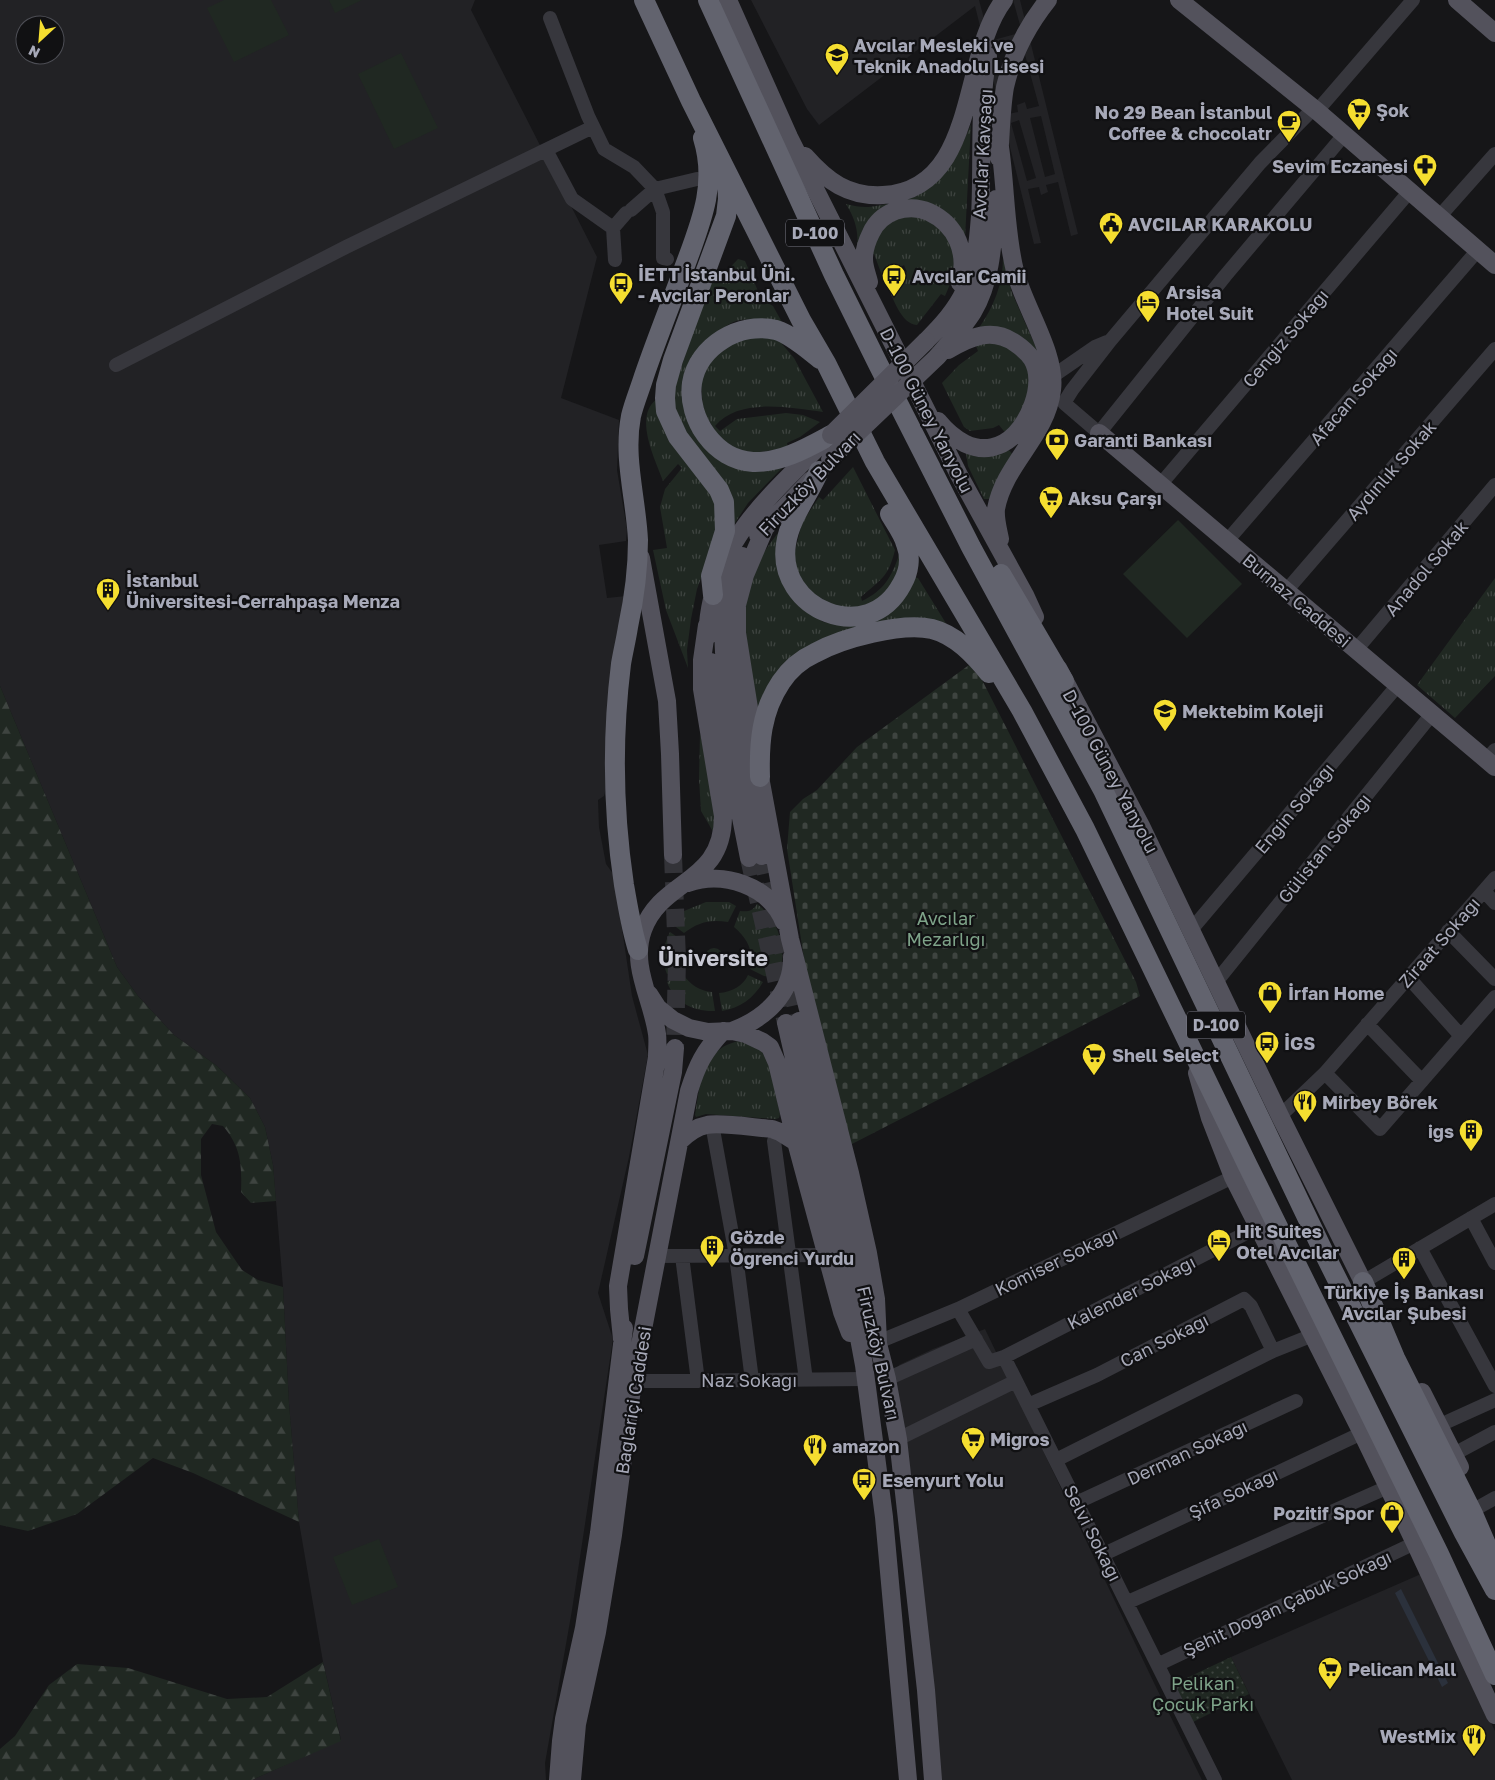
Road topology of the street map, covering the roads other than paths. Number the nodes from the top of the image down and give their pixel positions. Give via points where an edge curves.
1 (644, 0) edge
2 (708, 0) edge
3 (728, 0) edge
4 (1004, 0) edge
5 (1009, 0) edge
6 (1048, 0) edge
7 (1413, 0) edge
8 (1457, 0) edge
9 (1186, 2) edge
10 (550, 18) dead end
11 (1495, 34) edge
12 (691, 101) junction
13 (1317, 111) junction
14 (593, 127) junction
15 (1344, 135) junction
16 (789, 137) junction
17 (1000, 147) junction
18 (546, 150) junction
19 (1495, 154) edge
20 (727, 170) junction
21 (697, 179) dead end
22 (655, 189) junction
23 (1410, 191) junction
24 (1440, 217) junction
25 (613, 228) junction
26 (1478, 250) junction
27 (667, 259) dead end
28 (614, 260) dead end
29 (1495, 265) edge
30 (873, 304) junction
31 (956, 308) junction
32 (1110, 341) junction
33 (1495, 349) edge
34 (937, 357) junction
35 (826, 363) junction
36 (116, 365) dead end
37 (1053, 376) junction
38 (922, 401) junction
39 (1098, 432) junction
40 (831, 435) junction
41 (875, 462) junction
42 (930, 463) junction
43 (825, 465) junction
44 (1160, 484) junction
45 (1495, 485) edge
46 (765, 528) junction
47 (638, 540) junction
48 (1227, 541) junction
49 (1003, 555) junction
50 (1286, 591) junction
51 (713, 594) junction
52 (707, 625) junction
53 (1356, 650) junction
54 (1064, 681) junction
55 (1398, 685) junction
56 (1022, 711) junction
57 (1432, 714) junction
58 (1492, 759) edge
59 (760, 777) junction
60 (673, 855) tunnel mouth
61 (1495, 878) edge
62 (685, 884) junction
63 (1484, 891) junction
64 (1495, 903) edge
65 (1191, 930) junction
66 (1448, 931) junction
67 (790, 939) junction
68 (638, 950) junction
69 (1408, 978) junction
70 (1495, 979) edge
71 (1216, 982) junction
72 (645, 987) junction
73 (1495, 997) edge
74 (1367, 1024) junction
75 (728, 1031) junction
76 (1461, 1036) junction
77 (675, 1048) tunnel mouth
78 (1193, 1053) junction
79 (1325, 1074) junction
80 (1422, 1081) junction
81 (1280, 1116) junction
82 (712, 1124) junction
83 (680, 1141) junction
84 (774, 1141) dead end
85 (796, 1142) junction
86 (1233, 1177) junction
87 (1495, 1204) edge
88 (1471, 1218) junction
89 (1258, 1227) junction
90 (1420, 1248) junction
91 (790, 1255) junction
92 (826, 1255) junction
93 (658, 1256) junction
94 (682, 1256) junction
95 (736, 1256) junction
96 (1495, 1263) edge
97 (1363, 1282) junction
98 (958, 1309) junction
99 (1313, 1335) junction
100 (622, 1339) junction
101 (976, 1339) junction
102 (878, 1342) junction
103 (1273, 1351) junction
104 (1004, 1357) junction
105 (865, 1372) junction
106 (887, 1379) junction
107 (698, 1380) junction
108 (752, 1380) junction
109 (806, 1380) junction
110 (633, 1381) junction
111 (1016, 1381) junction
112 (1495, 1386) edge
113 (1495, 1400) edge
114 (1296, 1401) dead end
115 (1028, 1405) junction
116 (1440, 1425) junction
117 (1495, 1432) edge
118 (1362, 1433) junction
119 (898, 1439) junction
120 (1454, 1454) junction
121 (1056, 1460) junction
122 (1388, 1487) junction
123 (1495, 1498) edge
124 (1078, 1502) junction
125 (1479, 1507) junction
126 (1495, 1541) edge
127 (1415, 1542) junction
128 (1104, 1554) junction
129 (1495, 1565) edge
130 (1495, 1590) edge
131 (1128, 1602) junction
132 (1158, 1664) junction
133 (582, 1667) junction
134 (1495, 1675) edge
135 (1495, 1715) edge
136 (558, 1780) edge
137 (572, 1780) edge
138 (908, 1780) edge
139 (933, 1780) edge
140 (1216, 1780) edge

1 - 12 highway, D-100
2 - 42 highway, D-100 via 834,275
3 - 16 main road, D-100 Güney Yanyolu
4 - 16 main road via 983,40 957,135 939,166 920,184 892,195 861,195 826,177
5 - 31 main road, Avcılar Kavşağı via 993,36 983,98 978,243 972,274
6 - 17 main road, Avcılar Kavşağı via 1026,33 1011,67 1005,89
7 - 13 street
8 - 11 main road
9 - 13 main road
10 - 14 street
12 - 20 highway, D-100
12 - 47 highway via 708,158 708,190 700,222 631,414 627,452
13 - 15 main road
13 - 32 street via 1309,113 1260,163
14 - 18 street
14 - 22 street via 604,149 634,167
15 - 23 main road
15 - 39 street
16 - 30 main road, D-100 Güney Yanyolu
17 - 34 main road, Firuzköy Bulvarı via 986,280 973,311
17 - 37 main road via 1014,269
18 - 25 street via 572,199
18 - 36 street via 346,247
19 - 24 street
20 - 35 highway, D-100 via 801,320
20 - 51 highway via 726,216 673,360 665,398 666,411 678,437 719,490 724,502 726,531 711,576
21 - 22 street
22 - 25 street
22 - 27 street via 662,212 663,258
23 - 24 main road
23 - 44 street, Cengiz Sokağı
24 - 26 main road
25 - 28 street
26 - 29 main road
26 - 48 street, Afacan Sokağı
30 - 31 main road via 864,258 867,242 880,219 912,207 923,209 947,223 957,240 962,255 962,273
30 - 38 main road, D-100 Güney Yanyolu
31 - 40 main road, Firuzköy Bulvarı, bridge
32 - 37 street via 1095,347
32 - 39 street via 1064,404
33 - 50 street, Aydınlık Sokak
34 - 38 main road via 983,335 998,334 1010,340 1032,359 1036,370 1037,385 1030,413 1014,437 1004,444 971,447 945,430
34 - 43 main road, Firuzköy Bulvarı, bridge
35 - 40 highway via 784,334 768,329 732,333 703,357 692,382 692,398 699,424 708,439 718,448 743,460 770,461 797,453
35 - 41 highway, D-100
37 - 49 main road via 1044,419 999,498 996,521
38 - 49 main road, D-100 Güney Yanyolu
39 - 44 main road, Burnaz Caddesi
40 - 51 main road, Firuzköy Bulvarı via 749,519 729,550
41 - 43 highway via 884,504 906,543 908,568 892,600 859,617 844,617 820,610 800,592 788,570 786,550 789,532
41 - 56 highway, D-100
42 - 54 highway via 977,532
42 - 130 highway, D-100 via 1103,790 1326,1257
43 - 46 main road, Firuzköy Bulvarı
44 - 48 main road, Burnaz Caddesi
45 - 53 street, Anadol Sokak
46 - 52 main road, Firuzköy Bulvarı via 744,551 735,570 726,598 722,631 755,857 714,682
46 - 59 main road via 745,575 737,605 737,633
47 - 60 main road via 667,701
47 - 68 highway via 634,595 619,679 615,751 619,850
48 - 50 main road, Burnaz Caddesi
49 - 54 main road, D-100 Güney Yanyolu
50 - 53 main road, Burnaz Caddesi
51 - 52 main road, Firuzköy Bulvarı
52 - 62 main road via 702,689 723,828 718,849
53 - 55 main road, Burnaz Caddesi
54 - 65 main road, D-100 Güney Yanyolu via 1141,826
55 - 57 main road, Burnaz Caddesi
55 - 65 street, Engin Sokağı
56 - 59 highway via 971,652 944,634 914,627 877,633 828,646 795,666 781,681 764,717
56 - 78 highway, D-100 via 1081,822
57 - 58 main road, Burnaz Caddesi
57 - 71 street, Gülistan Sokağı
59 - 67 main road
61 - 63 street, Ziraat Sokağı
62 - 67 main road via 700,879 726,879 752,888 770,901 783,919
62 - 68 main road via 654,910 643,930
63 - 64 street
63 - 66 street, Ziraat Sokağı
65 - 71 main road, D-100 Güney Yanyolu
66 - 69 street, Ziraat Sokağı
66 - 70 street
67 - 75 main road via 792,960 788,980 778,999 747,1026
67 - 102 main road via 868,1253 876,1299
68 - 72 main road
69 - 74 street, Ziraat Sokağı
69 - 76 street
71 - 81 main road, D-100 Güney Yanyolu
72 - 75 main road via 658,1008 673,1020 708,1032
72 - 100 main road via 657,1034 657,1057 618,1286
73 - 76 street
74 - 79 street, Ziraat Sokağı
74 - 80 street
75 - 83 main road, Bağlariçi Caddesi via 707,1049 698,1063
75 - 85 main road via 746,1034 770,1047
76 - 80 street
77 - 100 main road, Bağlariçi Caddesi
78 - 86 main road via 1210,1118
78 - 134 highway, D-100
79 - 80 street via 1380,1129
79 - 81 street, Ziraat Sokağı
81 - 97 main road, D-100 Güney Yanyolu
82 - 83 main road via 696,1128
82 - 85 main road via 772,1130
82 - 95 street
83 - 93 main road, Bağlariçi Caddesi
84 - 91 street
85 - 92 main road
86 - 89 main road
86 - 98 street, Komiser Sokağı
87 - 88 street
88 - 90 street
88 - 96 street
89 - 99 main road
89 - 104 street, Kalender Sokağı
90 - 97 street
90 - 112 street
91 - 92 street
91 - 95 street
91 - 109 street
92 - 105 main road via 842,1312
93 - 94 street
93 - 110 main road, Bağlariçi Caddesi
94 - 95 street
94 - 107 street
95 - 108 street
97 - 116 main road, D-100 Güney Yanyolu
97 - 129 highway via 1394,1358 1473,1514
98 - 101 street
98 - 102 street, Komiser Sokağı
99 - 103 street
99 - 118 main road
100 - 133 main road, Bağlariçi Caddesi via 600,1533 584,1628
101 - 104 street via 989,1362
101 - 106 street
102 - 105 main road, Firuzköy Bulvarı via 792,1022 824,1189 846,1268
102 - 106 main road, Firuzköy Bulvarı
103 - 115 street, Can Sokağı via 1251,1306 1244,1299 1097,1375
103 - 121 street
104 - 111 street, Selvi Sokağı
105 - 109 street, Naz Sokağı
105 - 138 main road, Firuzköy Bulvarı via 884,1517
106 - 119 main road, Firuzköy Bulvarı
107 - 108 street, Naz Sokağı
107 - 110 street, Naz Sokağı
108 - 109 street, Naz Sokağı
110 - 133 main road, Bağlariçi Caddesi via 613,1535
111 - 115 street, Selvi Sokağı
111 - 119 street
113 - 116 street
114 - 124 street, Derman Sokağı
115 - 121 street, Selvi Sokağı
116 - 120 main road, D-100 Güney Yanyolu
117 - 120 street
118 - 122 main road
118 - 128 street, Şifa Sokağı
119 - 139 main road, Firuzköy Bulvarı
120 - 125 main road, D-100 Güney Yanyolu
121 - 124 street, Selvi Sokağı
122 - 127 main road
122 - 131 street
123 - 125 street
124 - 128 street, Selvi Sokağı
125 - 126 main road, D-100 Güney Yanyolu
127 - 132 street, Şehit Doğan Çabuk Sokağı
127 - 135 main road
128 - 131 street, Selvi Sokağı
131 - 132 street, Selvi Sokağı
132 - 140 street, Selvi Sokağı
133 - 136 main road, Bağlariçi Caddesi via 561,1741
133 - 137 main road, Bağlariçi Caddesi

